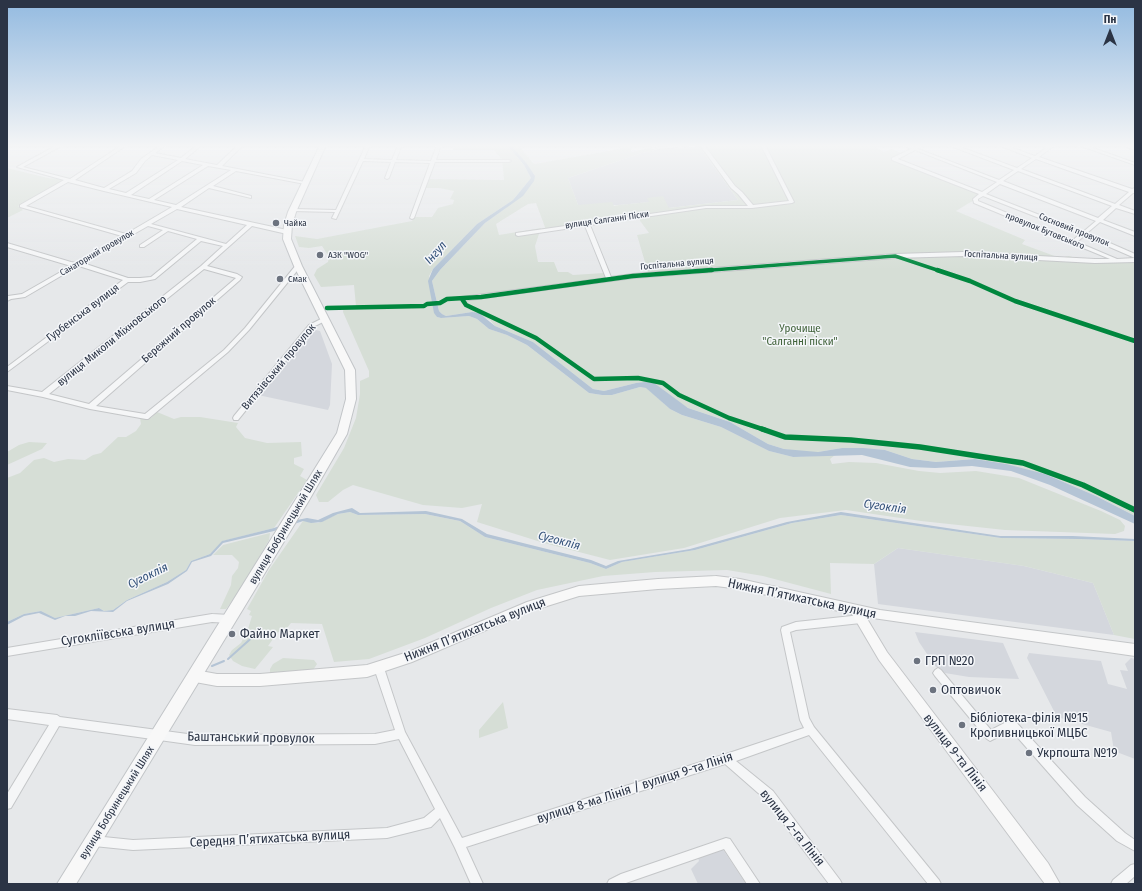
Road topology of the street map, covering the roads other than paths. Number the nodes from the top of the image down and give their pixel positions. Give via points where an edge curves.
1 (57, 187) edge
2 (92, 187) edge
3 (110, 187) edge
4 (141, 187) edge
5 (172, 187) edge
6 (210, 187) joint
7 (303, 187) edge
8 (350, 187) edge
9 (424, 187) edge
10 (732, 187) edge
11 (784, 187) edge
12 (965, 187) edge
13 (995, 187) edge
14 (1014, 187) edge
15 (1063, 187) edge
16 (1124, 187) edge
17 (104, 190) junction
18 (1134, 190) edge
19 (984, 194) junction
20 (127, 196) junction
21 (249, 197) dead end
22 (150, 201) junction
23 (176, 206) junction
24 (1114, 206) junction
25 (752, 207) junction
26 (293, 210) junction
27 (338, 211) junction
28 (1135, 213) edge
29 (334, 218) dead end
30 (412, 218) dead end
31 (1099, 219) junction
32 (147, 224) junction
33 (252, 224) junction
34 (587, 224) junction
35 (166, 230) junction
36 (287, 232) junction
37 (518, 234) dead end
38 (1084, 234) junction
39 (1135, 234) edge
40 (126, 236) junction
41 (200, 239) junction
42 (1074, 242) junction
43 (7, 245) edge
44 (142, 246) dead end
45 (227, 246) junction
46 (1135, 256) edge
47 (1117, 260) junction
48 (1135, 260) edge
49 (78, 264) junction
50 (298, 266) junction
51 (203, 267) junction
52 (609, 279) junction
53 (126, 280) junction
54 (7, 299) edge
55 (462, 299) dead end
56 (325, 319) junction
57 (7, 370) edge
58 (7, 388) edge
59 (43, 395) junction
60 (90, 407) junction
61 (236, 418) dead end
62 (858, 615) junction
63 (230, 619) junction
64 (1135, 650) edge
65 (7, 652) edge
66 (379, 668) junction
67 (938, 673) dead end
68 (195, 676) junction
69 (7, 714) edge
70 (57, 720) junction
71 (811, 730) junction
72 (160, 734) junction
73 (401, 734) junction
74 (726, 759) junction
75 (7, 804) edge
76 (441, 810) junction
77 (93, 841) junction
78 (459, 844) junction
79 (1135, 846) edge
80 (1135, 869) edge
81 (66, 884) edge
82 (477, 884) edge
83 (613, 884) edge
84 (754, 884) edge
85 (836, 884) edge
86 (935, 884) edge
87 (1053, 884) edge
88 (1117, 884) edge

1 - 40 street via 22,206
2 - 17 street
3 - 17 street
4 - 20 street
5 - 22 street
6 - 21 street
6 - 23 street, Санаторний провулок
7 - 26 main road, вулиця Бобринецький Шлях
8 - 27 street
9 - 30 street
10 - 25 street
11 - 25 street, вулиця Салганні Піски via 792,202
12 - 19 street, Сосновий провулок
13 - 19 street
14 - 31 street
15 - 24 street
16 - 18 street
17 - 20 street
18 - 24 street
19 - 38 street, Сосновий провулок
19 - 42 street, провулок Бутовського via 975,199 976,202
20 - 22 street
22 - 23 street
23 - 32 street, Санаторний провулок
23 - 33 street
24 - 28 street
24 - 31 street
25 - 34 street, вулиця Салганні Піски via 706,207
26 - 27 street
26 - 36 main road, вулиця Бобринецький Шлях
27 - 29 street
31 - 38 street
31 - 39 street
32 - 35 street, Санаторний провулок
32 - 40 street, Санаторний провулок
33 - 36 street
33 - 45 street, вулиця Миколи Міхновського
34 - 37 street, вулиця Салганні Піски
34 - 52 street
35 - 41 street, Санаторний провулок
35 - 44 street
36 - 50 main road, вулиця Бобринецький Шлях via 289,247
38 - 42 street
38 - 46 street, Сосновий провулок
40 - 49 street, Санаторний провулок
41 - 45 street, Санаторний провулок
41 - 53 street, Гурбенська вулиця via 153,278
42 - 47 street, провулок Бутовського
43 - 49 street
45 - 51 street, вулиця Миколи Міхновського
47 - 48 street, Госпітальна вулиця
47 - 52 street, Госпітальна вулиця via 963,254 895,256 704,269
49 - 53 street
49 - 54 street, Санаторний провулок via 23,296
50 - 56 main road, вулиця Бобринецький Шлях
50 - 60 street, вулиця Миколи Міхновського via 226,351 146,417
51 - 59 street, вулиця Миколи Міхновського
51 - 60 street, Бережний провулок via 239,276
52 - 55 street, Госпітальна вулиця
53 - 57 street, Гурбенська вулиця
56 - 61 street, Витязівський провулок via 310,326
56 - 63 main road, вулиця Бобринецький Шлях via 350,370 351,399 348,416 342,434
58 - 59 street
59 - 60 street, вулиця Миколи Міхновського
62 - 64 street, Нижня Пʼятихатська вулиця
62 - 66 street, Нижня Пʼятихатська вулиця via 740,584 716,581 579,591 528,607
62 - 71 street via 785,630 805,720
62 - 87 street, вулиця 9-та Лінія via 883,656
63 - 65 street, Сугокліївська вулиця via 212,618
63 - 68 main road, вулиця Бобринецький Шлях
66 - 68 street, Нижня Пʼятихатська вулиця via 350,673 260,680 217,680
66 - 73 street
67 - 79 street via 990,736 1012,724 1081,801 1121,837
68 - 72 main road, вулиця Бобринецький Шлях
69 - 70 street, Баштанський провулок
70 - 72 street, Баштанський провулок
70 - 75 street
71 - 74 street, вулиця 8-ма Лінія / вулиця 9-та Лінія
71 - 86 street
72 - 73 street, Баштанський провулок via 195,740 375,739
72 - 77 main road, вулиця Бобринецький Шлях
73 - 76 street
74 - 78 street, вулиця 8-ма Лінія / вулиця 9-та Лінія
74 - 85 street, вулиця 2-га Лінія via 769,795
76 - 77 street, Середня Пʼятихатська вулиця via 426,823 387,833 133,845
76 - 78 street
77 - 81 main road, вулиця Бобринецький Шлях
78 - 82 street
80 - 88 street
83 - 84 street via 726,843

